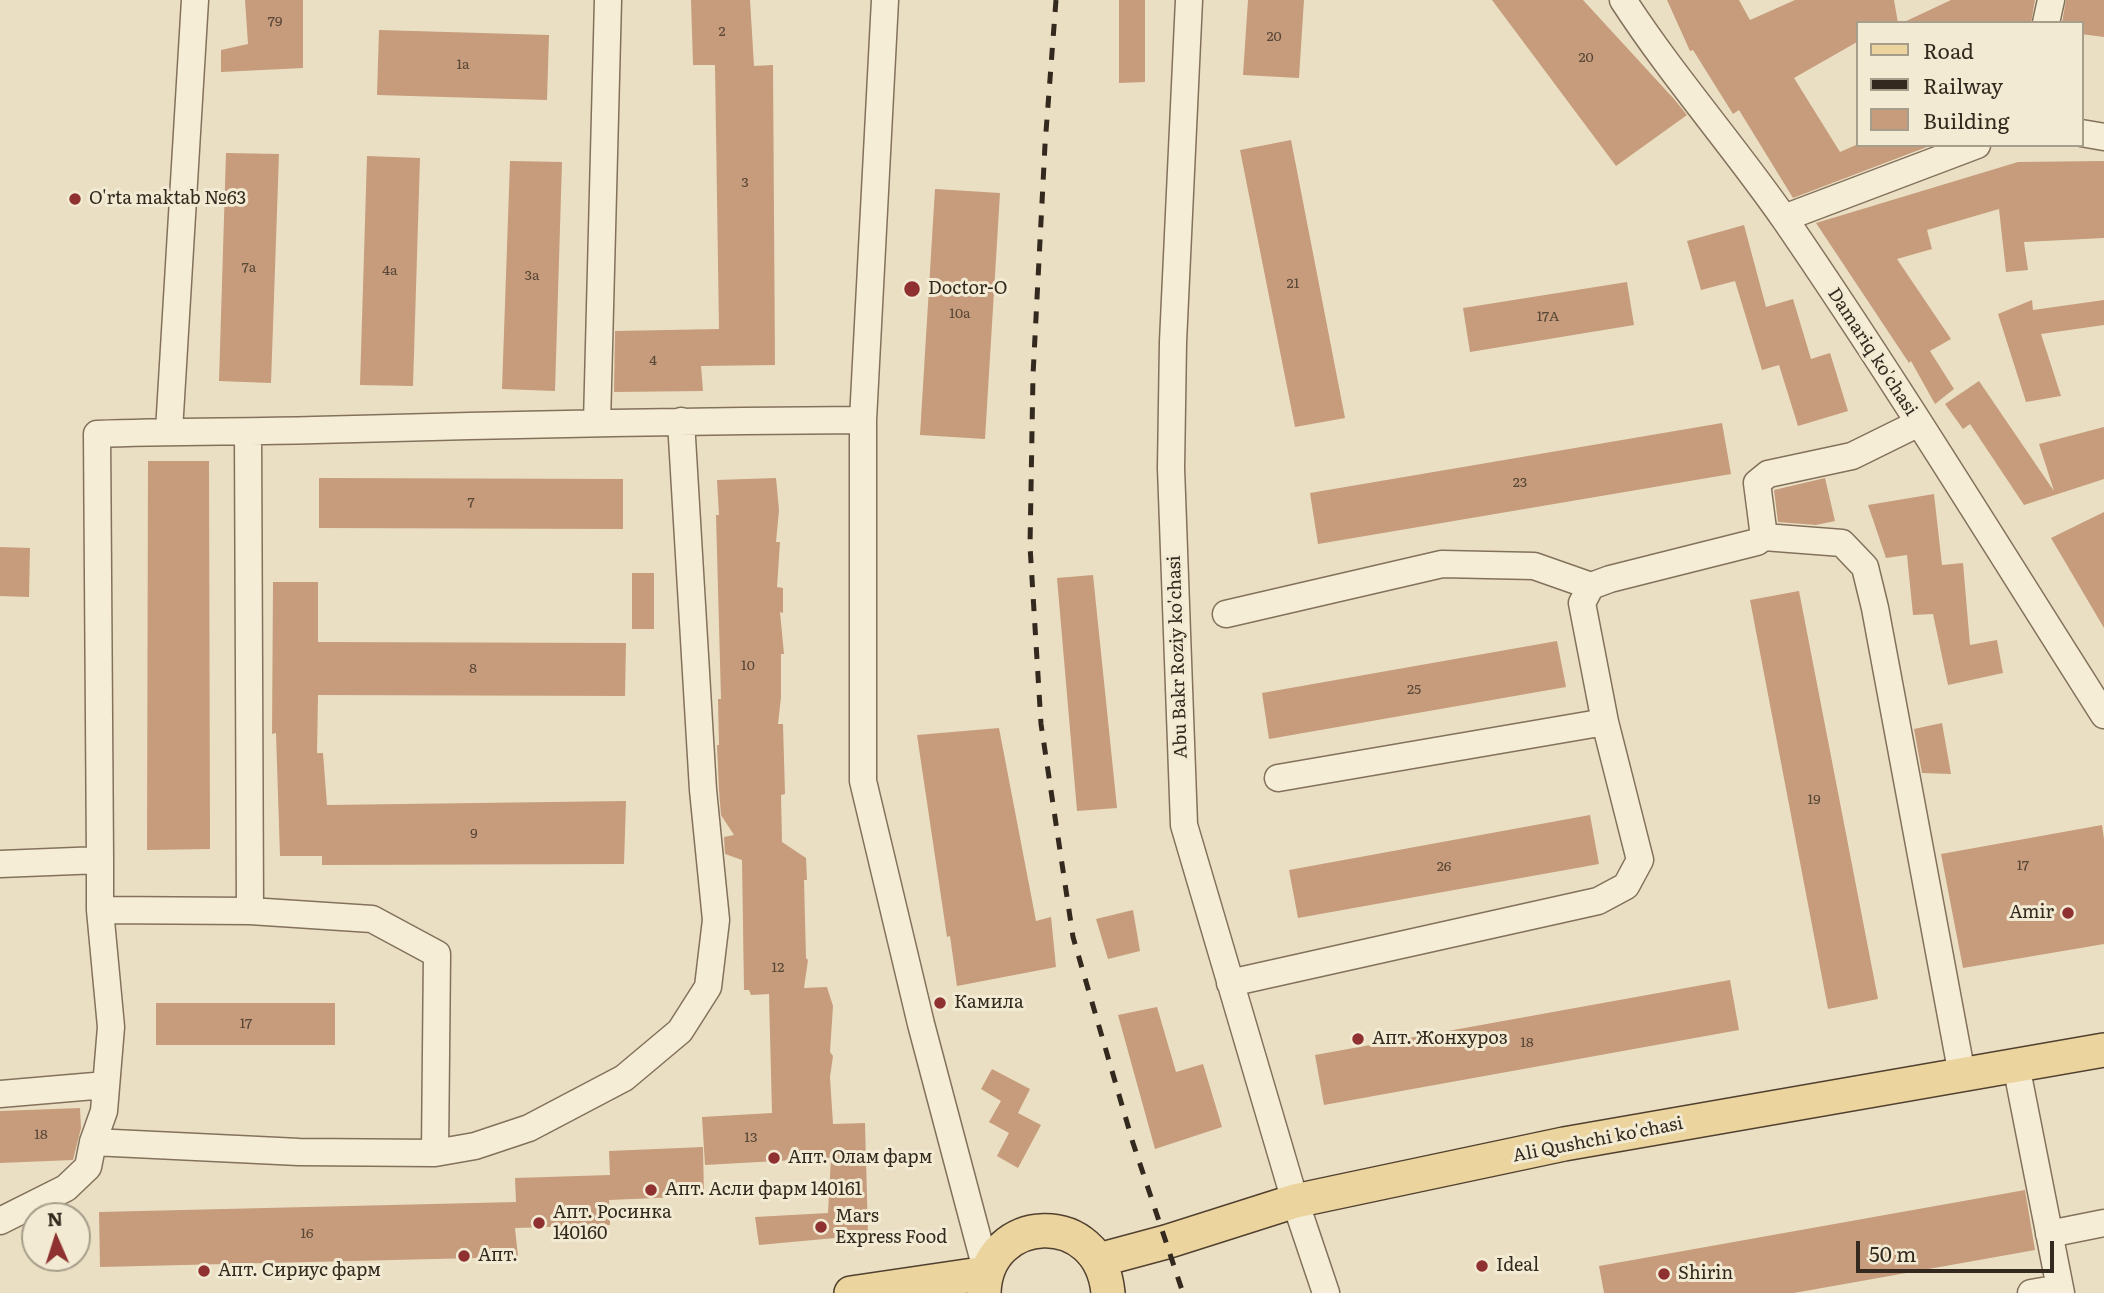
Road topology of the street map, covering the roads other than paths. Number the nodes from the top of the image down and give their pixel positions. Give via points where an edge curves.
1 (195, 0) edge
2 (608, 0) edge
3 (885, 0) edge
4 (1189, 0) edge
5 (1623, 0) edge
6 (2051, 0) edge
7 (2046, 21) edge
8 (2083, 133) edge
9 (2104, 137) edge
10 (1972, 147) edge
11 (1784, 218) junction
12 (681, 421) junction
13 (863, 421) junction
14 (597, 423) junction
15 (1919, 423) junction
16 (169, 431) junction
17 (248, 432) junction
18 (1764, 537) junction
19 (1591, 586) junction
20 (1226, 614) dead end
21 (2104, 715) edge
22 (1605, 722) junction
23 (1278, 778) dead end
24 (100, 860) junction
25 (0, 864) edge
26 (100, 910) junction
27 (250, 911) junction
28 (1230, 983) junction
29 (2104, 1049) edge
30 (2017, 1065) junction
31 (1962, 1075) junction
32 (106, 1085) junction
33 (0, 1094) edge
34 (93, 1142) junction
35 (435, 1153) junction
36 (1295, 1201) junction
37 (0, 1221) edge
38 (2104, 1223) edge
39 (2049, 1234) junction
40 (1099, 1260) junction
41 (986, 1283) edge
42 (2060, 1291) edge
43 (851, 1293) edge
44 (1108, 1293) edge
45 (1326, 1293) edge
46 (2031, 1293) edge

1 - 16 street
2 - 14 street
3 - 13 street
4 - 28 street, Abu Bakr Roziy ko'chasi via 1171,468 1184,825
5 - 11 street, Damariq ko'chasi
6 - 7 street
8 - 9 street
10 - 11 street
11 - 15 street, Damariq ko'chasi
12 - 13 street
12 - 14 street
12 - 35 street via 703,789 716,920 709,987 680,1031 624,1077 529,1128 475,1146
13 - 41 street via 863,781
14 - 17 street
15 - 18 street via 1853,456 1769,474 1757,483
15 - 21 street, Damariq ko'chasi
16 - 17 street
16 - 24 street via 97,434
17 - 27 street
18 - 19 street
18 - 31 street via 1842,543 1865,568
19 - 20 street via 1534,566 1442,564
19 - 22 street via 1582,603
22 - 23 street
22 - 28 street via 1640,860 1626,886 1598,901
24 - 25 street
24 - 26 street
26 - 27 street
26 - 32 street via 111,1027
27 - 35 street via 372,919 437,954
28 - 36 street, Abu Bakr Roziy ko'chasi
29 - 30 main road, Ali Qushchi ko'chasi
30 - 31 main road, Ali Qushchi ko'chasi
30 - 39 street
31 - 36 main road, Ali Qushchi ko'chasi via 1564,1144
32 - 33 street
32 - 34 street via 104,1111
34 - 35 street
34 - 37 street via 88,1167 66,1188
36 - 40 main road, Ali Qushchi ko'chasi
36 - 45 street, Abu Bakr Roziy ko'chasi
38 - 39 street
39 - 42 street
40 - 41 main road via 1071,1236 1051,1230 1031,1232 996,1254
40 - 44 main road
41 - 43 main road
42 - 46 street

